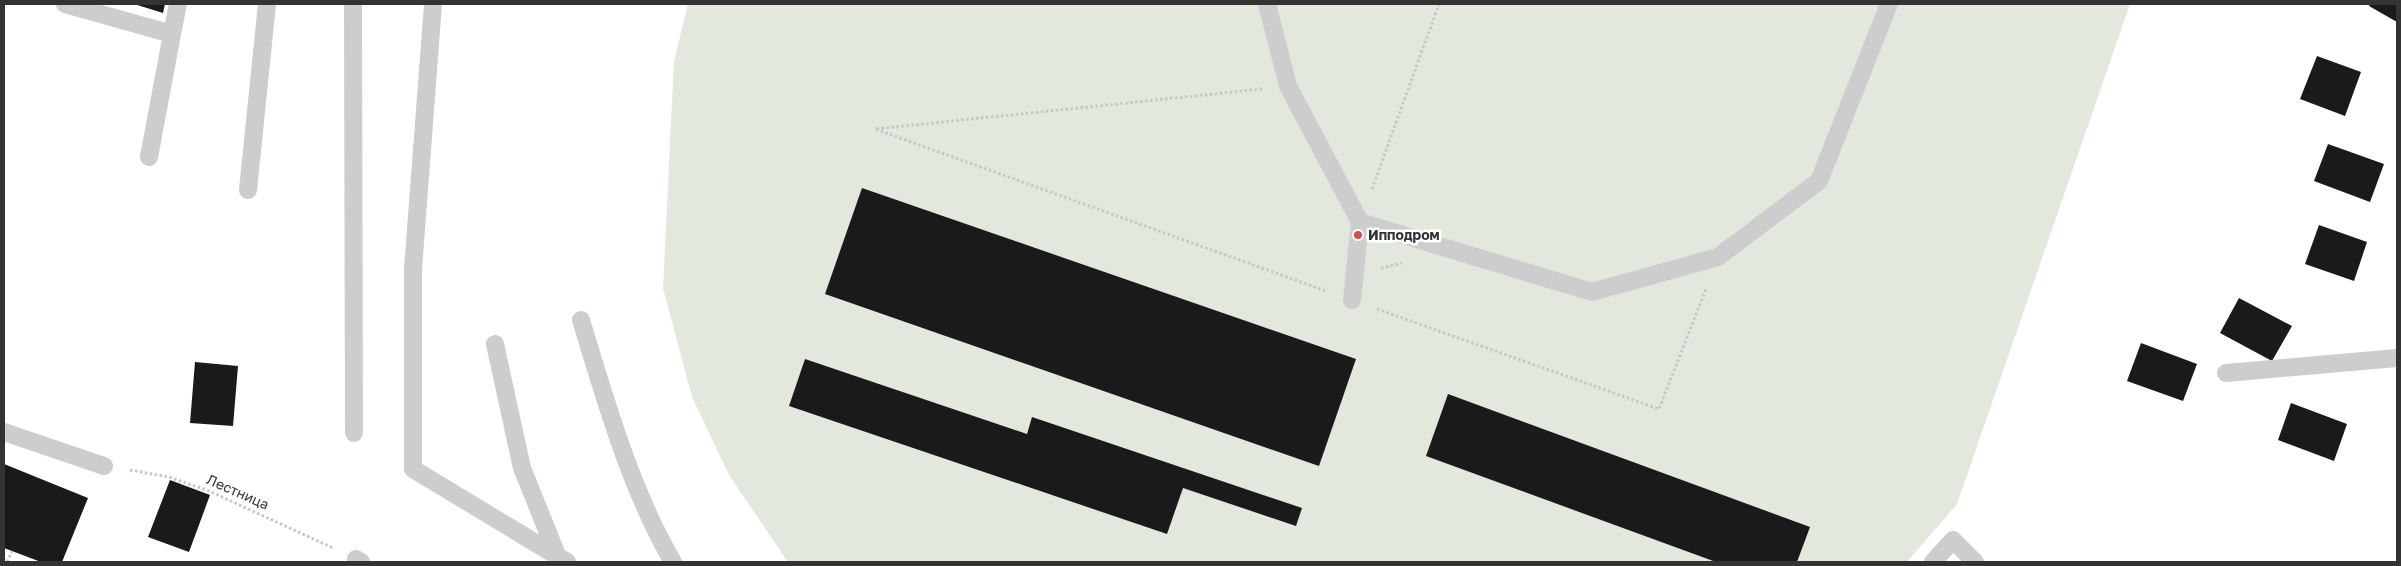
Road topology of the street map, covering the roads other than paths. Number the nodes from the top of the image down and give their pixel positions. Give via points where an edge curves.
1 (65, 4) edge
2 (178, 4) edge
3 (267, 4) edge
4 (353, 4) edge
5 (434, 4) edge
6 (1266, 4) edge
7 (1888, 4) edge
8 (172, 34) junction
9 (149, 157) dead end
10 (248, 190) dead end
11 (1360, 222) junction
12 (1352, 300) road end
13 (581, 320) dead end
14 (495, 344) dead end
15 (2397, 358) edge
16 (2226, 373) dead end
17 (4, 432) edge
18 (354, 433) dead end
19 (104, 466) road end
20 (562, 558) edge
21 (673, 562) edge
22 (1933, 562) edge
23 (1975, 562) edge

1 - 8 lane
2 - 8 lane
3 - 10 lane
4 - 18 lane
5 - 20 lane via 413,269 413,469
6 - 11 lane via 1288,86
7 - 11 lane via 1819,182 1718,258 1592,292
8 - 9 lane
11 - 12 lane
13 - 21 lane via 611,417 657,536
14 - 20 lane via 522,468
15 - 16 lane
17 - 19 lane
22 - 23 lane via 1953,540

